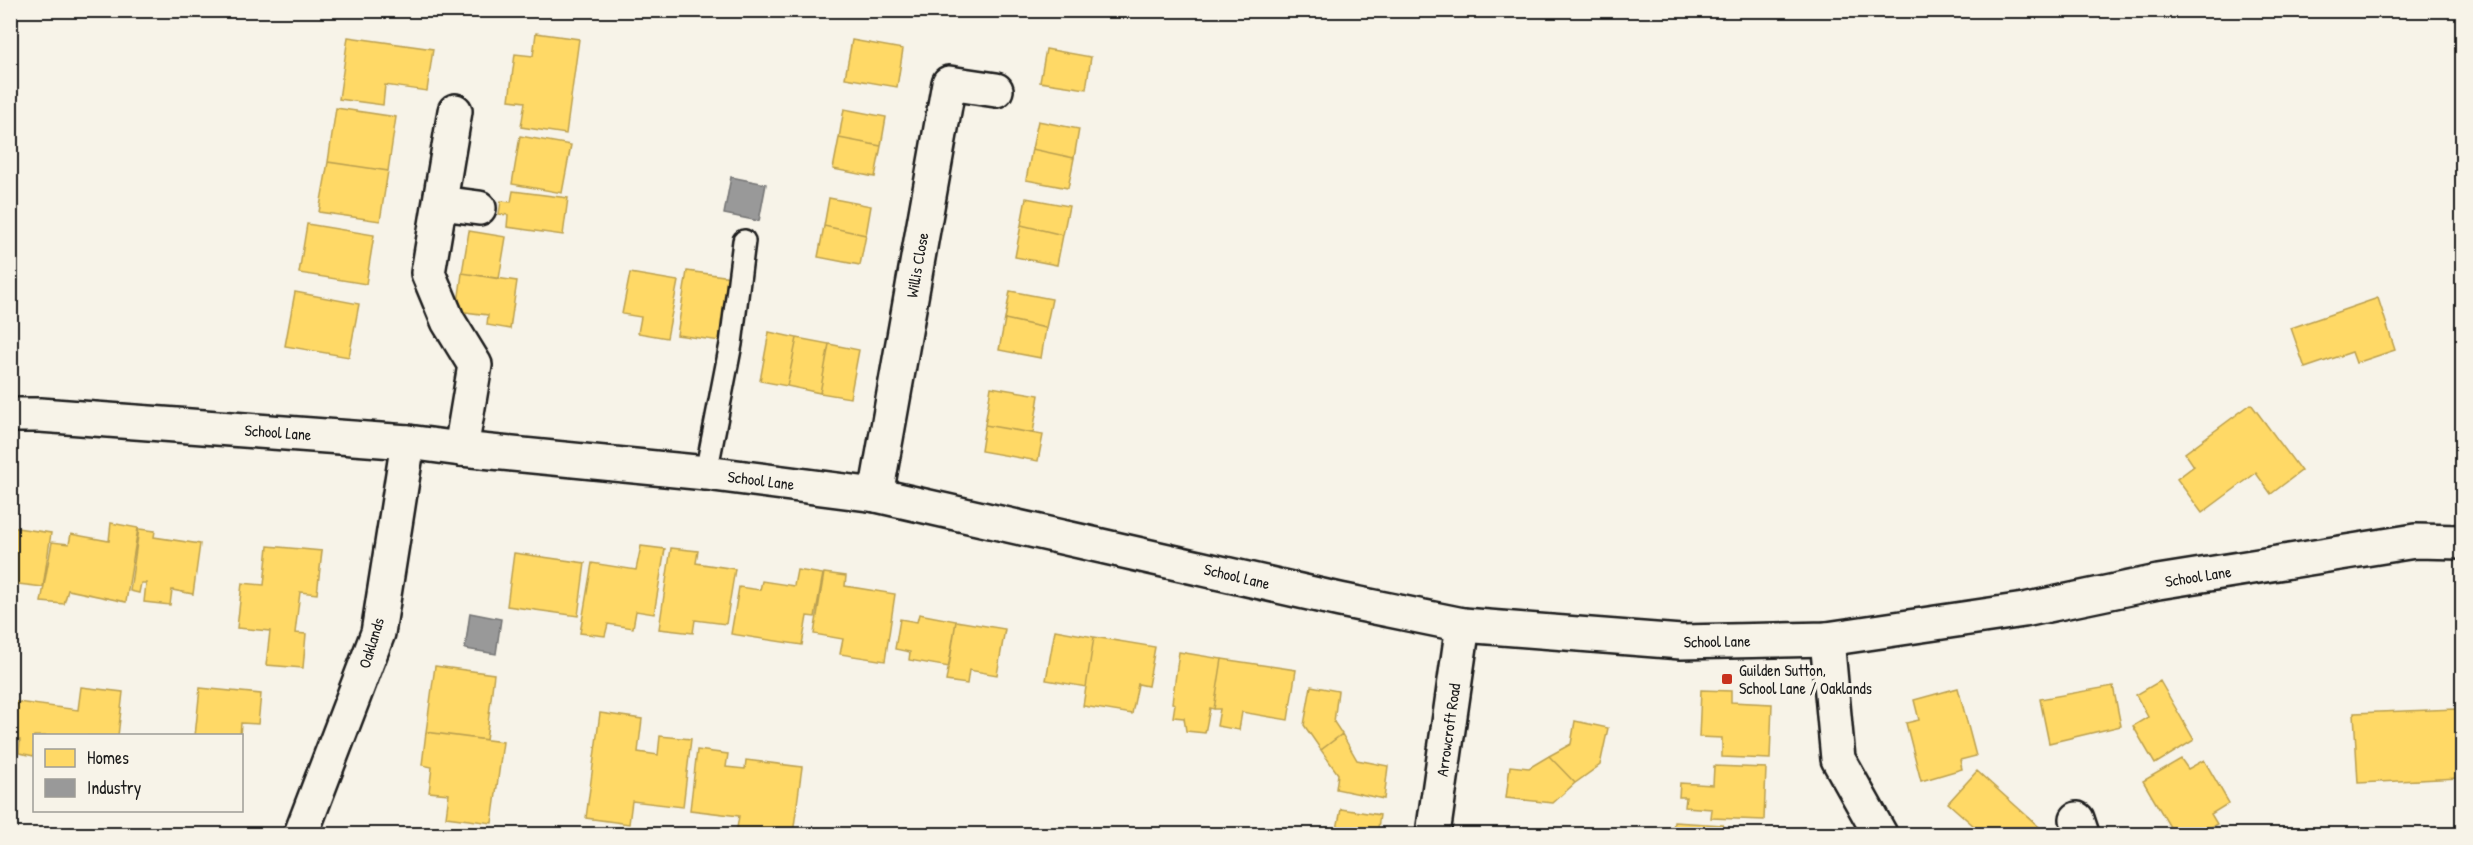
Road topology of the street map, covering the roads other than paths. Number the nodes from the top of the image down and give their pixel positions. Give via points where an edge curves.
1 (996, 90) dead end
2 (455, 111) dead end
3 (441, 203) junction
4 (479, 208) dead end
5 (744, 241) dead end
6 (10, 415) edge
7 (408, 442) junction
8 (461, 449) junction
9 (706, 473) junction
10 (876, 495) junction
11 (2463, 542) edge
12 (1463, 625) junction
13 (1827, 639) junction
14 (301, 834) edge
15 (1433, 834) edge
16 (1880, 834) edge

1 - 10 street, Willis Close via 949,83
2 - 3 street
3 - 4 street
3 - 8 street via 428,273 447,321 475,365
5 - 9 lane
6 - 7 street, School Lane
7 - 8 street, School Lane
7 - 14 street, Oaklands via 378,633
8 - 9 street, School Lane
9 - 10 street, School Lane
10 - 12 street, School Lane
11 - 13 street, School Lane via 2415,541 2158,582 2024,610
12 - 13 street, School Lane via 1681,642
12 - 15 street, Arrowcroft Road
13 - 16 street via 1838,759

